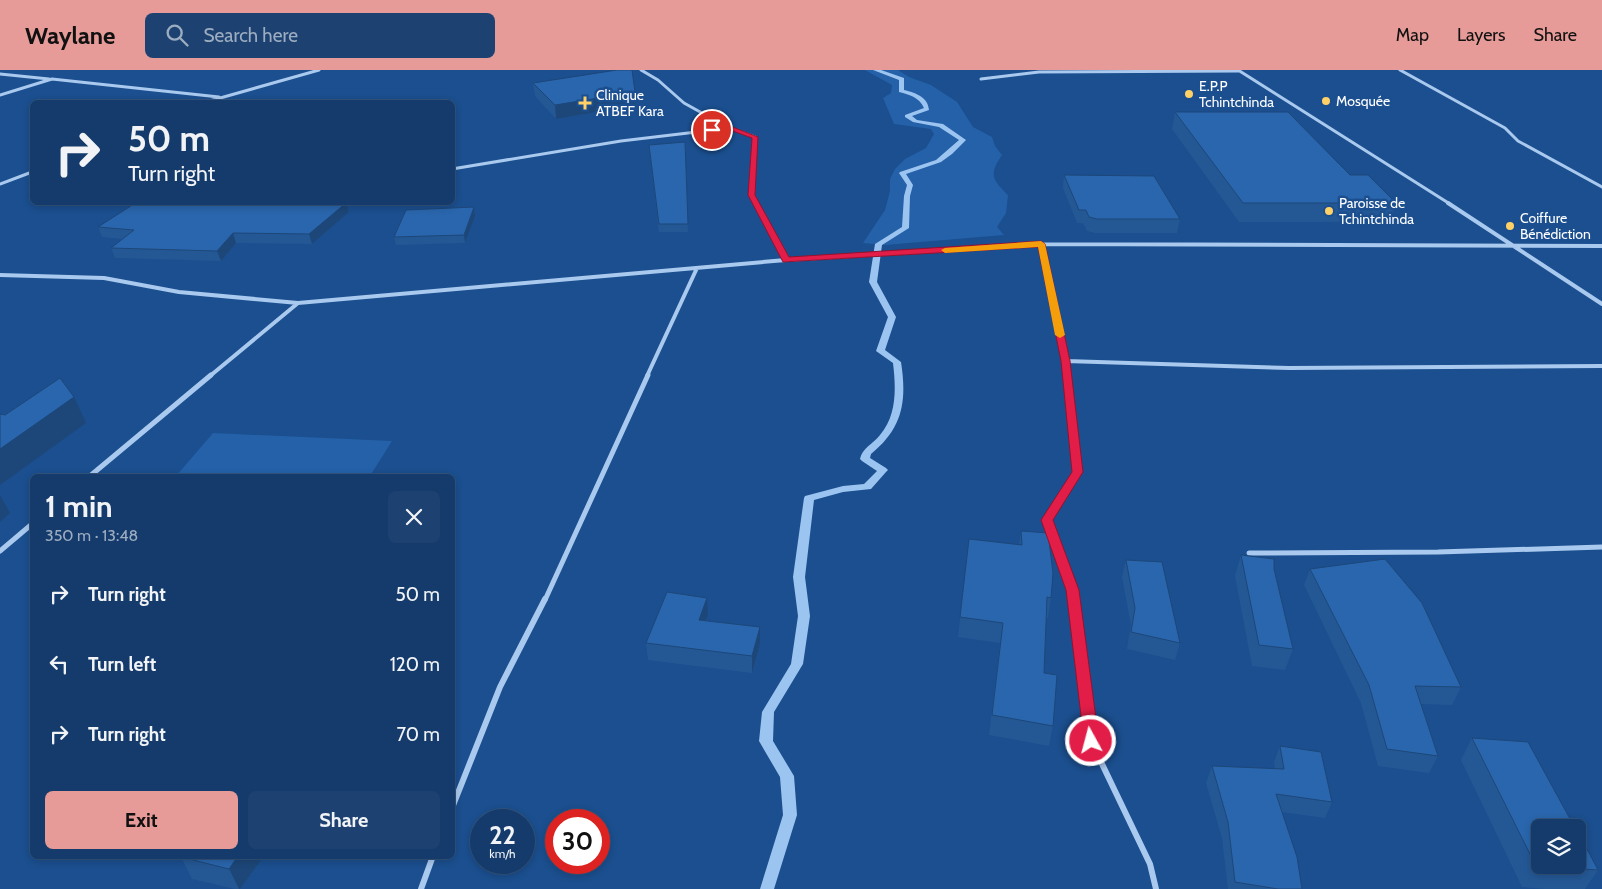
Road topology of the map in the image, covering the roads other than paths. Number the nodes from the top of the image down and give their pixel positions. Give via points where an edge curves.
1 (319, 70) edge
2 (640, 70) edge
3 (1400, 70) edge
4 (1038, 71) edge
5 (1238, 71) edge
6 (0, 74) edge
7 (52, 79) junction
8 (981, 79) dead end
9 (0, 95) edge
10 (219, 97) junction
11 (211, 100) edge
12 (730, 128) junction
13 (455, 169) edge
14 (30, 173) edge
15 (0, 184) edge
16 (1602, 187) edge
17 (1041, 244) junction
18 (1514, 244) junction
19 (1602, 246) edge
20 (786, 260) junction
21 (697, 268) junction
22 (0, 275) edge
23 (298, 302) junction
24 (1602, 304) edge
25 (1066, 361) junction
26 (1602, 366) edge
27 (92, 474) edge
28 (30, 526) edge
29 (1602, 547) edge
30 (0, 552) edge
31 (1249, 553) dead end
32 (455, 800) edge
33 (433, 859) edge
34 (420, 889) edge
35 (1156, 889) edge

1 - 10 street
2 - 12 street via 652,75 686,104
3 - 16 street
4 - 5 street
4 - 8 street
5 - 18 street
6 - 7 street
7 - 9 street
7 - 10 street
10 - 11 street
12 - 13 street via 621,141
12 - 20 street via 755,137 752,195
14 - 15 street
17 - 18 street
17 - 20 street
17 - 25 street
18 - 19 street
18 - 24 street
20 - 21 street
21 - 23 street
21 - 32 street via 542,606 500,687
22 - 23 street via 104,278 179,292
23 - 27 street
25 - 26 street via 1289,368
25 - 35 street via 1078,472 1047,520 1073,590 1091,741 1150,864
28 - 30 street
29 - 31 street
33 - 34 street

